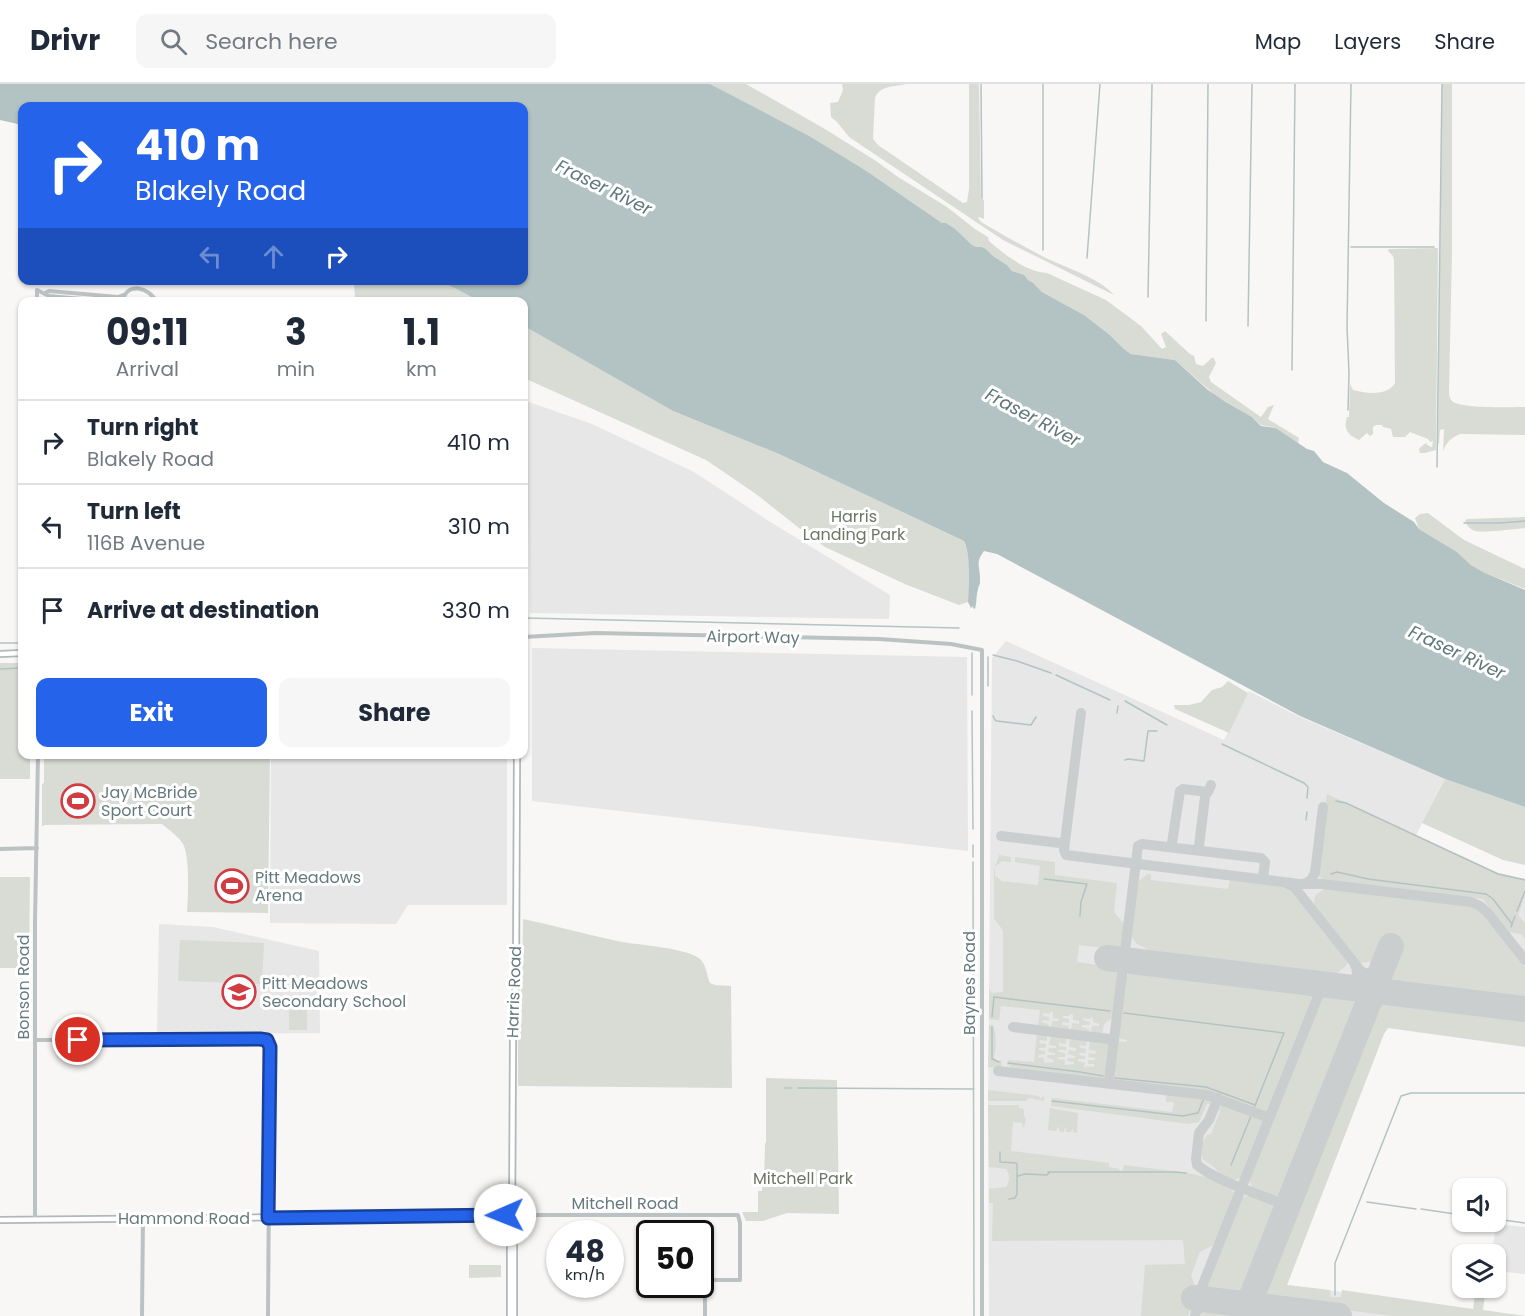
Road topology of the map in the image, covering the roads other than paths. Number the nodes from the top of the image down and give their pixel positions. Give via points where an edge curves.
1 (45, 293) junction
2 (123, 295) joint
3 (37, 297) edge
4 (60, 297) edge
5 (154, 297) edge
6 (528, 637) edge
7 (982, 650) joint
8 (18, 653) edge
9 (0, 654) edge
10 (38, 759) edge
11 (517, 759) edge
12 (37, 848) junction
13 (0, 849) edge
14 (35, 1040) junction
15 (491, 1215) junction
16 (512, 1215) junction
17 (143, 1218) junction
18 (268, 1218) junction
19 (35, 1219) junction
20 (0, 1220) edge
21 (512, 1227) junction
22 (142, 1316) edge
23 (268, 1316) edge
24 (512, 1316) edge
25 (705, 1316) edge
26 (982, 1316) edge

1 - 2 street
1 - 3 street via 37,290
1 - 4 street
2 - 5 street via 132,289
6 - 7 street, Airport Way via 594,633 879,639
7 - 26 street, Baynes Road
8 - 9 main road
10 - 12 street, Bonson Road
11 - 16 main road, Harris Road
12 - 13 street
12 - 14 street, Bonson Road
14 - 18 street via 267,1040
14 - 19 street, Bonson Road
15 - 16 main road, Hammond Road
15 - 18 main road, Hammond Road
15 - 21 main road
16 - 21 main road, Harris Road
16 - 25 street, Mitchell Road via 738,1215 740,1280 705,1280
17 - 18 main road, Hammond Road
17 - 19 main road, Hammond Road
17 - 22 street
18 - 23 street
19 - 20 main road, Hammond Road
21 - 24 main road, Harris Road

